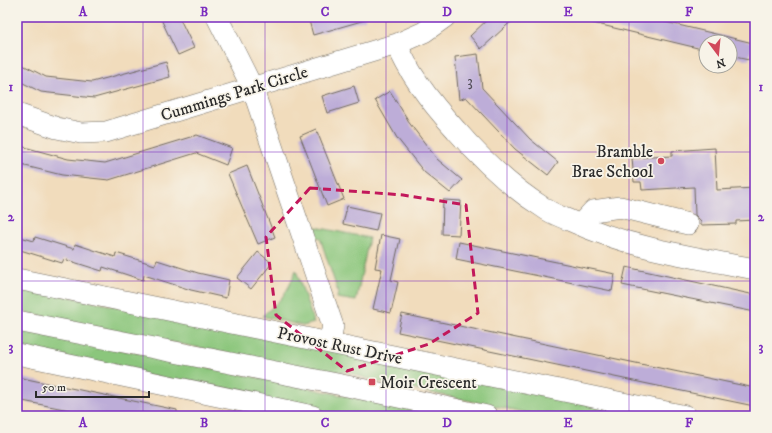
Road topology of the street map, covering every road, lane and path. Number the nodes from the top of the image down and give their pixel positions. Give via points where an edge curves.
1 (217, 17) edge
2 (445, 17) edge
3 (397, 44) junction
4 (252, 88) junction
5 (17, 114) edge
6 (688, 224) dead end
7 (580, 225) junction
8 (755, 269) edge
9 (17, 279) edge
10 (17, 320) edge
11 (330, 344) junction
12 (17, 354) edge
13 (313, 416) edge
14 (487, 416) edge
15 (686, 416) edge

1 - 4 street
2 - 3 street, Cummings Park Circle via 424,32
3 - 4 street, Cummings Park Circle
3 - 7 street via 422,88 480,157 519,191 545,209
4 - 5 street, Cummings Park Circle via 106,132 81,133 57,128
4 - 11 street via 333,326
6 - 7 street via 620,207 592,211
7 - 8 street via 650,248
9 - 11 street, Provost Rust Drive
10 - 14 street
11 - 15 street, Provost Rust Drive
12 - 13 street

